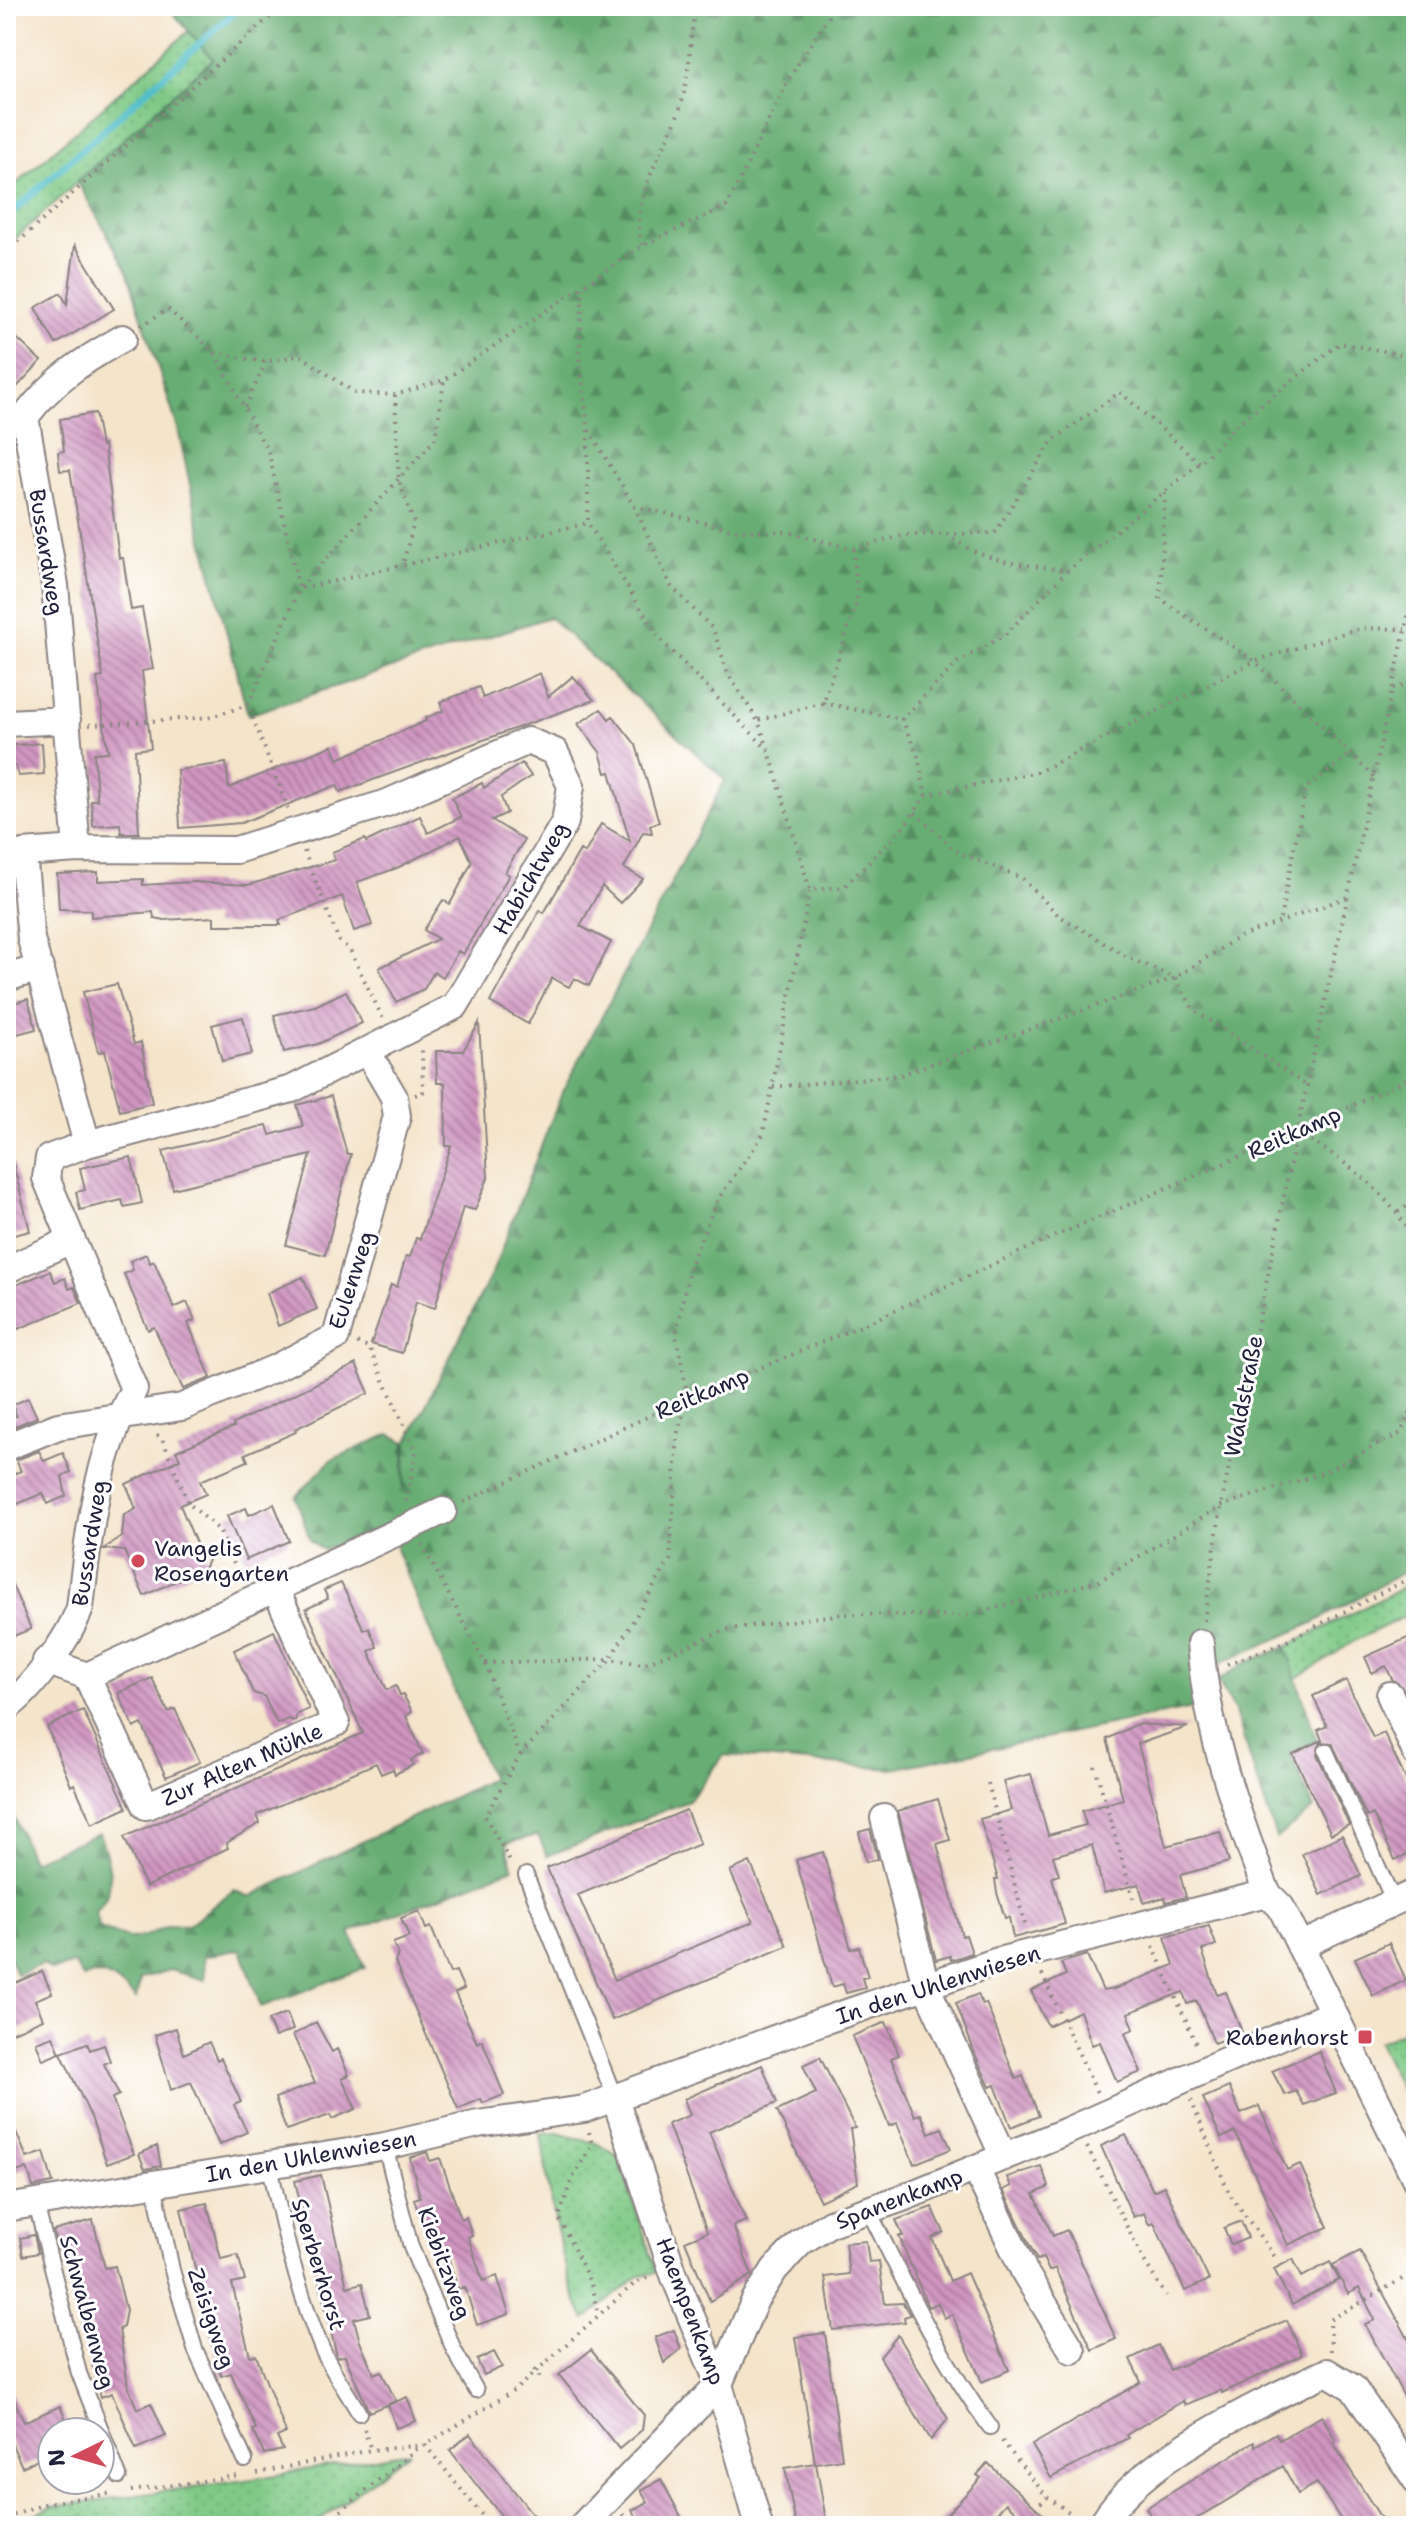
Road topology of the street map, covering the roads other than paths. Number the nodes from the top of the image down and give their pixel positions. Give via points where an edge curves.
1 (123, 338) road end
2 (67, 720) junction
3 (6, 723) edge
4 (77, 849) junction
5 (40, 968) junction
6 (6, 978) edge
7 (367, 1051) junction
8 (87, 1144) junction
9 (71, 1240) junction
10 (6, 1270) edge
11 (118, 1418) junction
12 (6, 1447) edge
13 (443, 1511) road end
14 (276, 1590) junction
15 (1200, 1643) road end
16 (46, 1661) junction
17 (87, 1676) junction
18 (1390, 1695) dead end
19 (6, 1708) edge
20 (1326, 1751) dead end
21 (1416, 1753) edge
22 (884, 1818) dead end
23 (526, 1875) road end
24 (1267, 1893) junction
25 (1405, 1897) edge
26 (1300, 1946) junction
27 (926, 1986) junction
28 (1333, 2013) junction
29 (615, 2098) junction
30 (385, 2146) junction
31 (1004, 2157) junction
32 (270, 2166) junction
33 (976, 2169) junction
34 (1416, 2180) edge
35 (154, 2184) junction
36 (36, 2204) junction
37 (6, 2208) edge
38 (868, 2209) junction
39 (1072, 2350) dead end
40 (719, 2384) junction
41 (476, 2390) dead end
42 (359, 2413) dead end
43 (990, 2427) road end
44 (245, 2460) dead end
45 (119, 2476) dead end
46 (1416, 2480) edge
47 (582, 2526) edge
48 (759, 2526) edge
49 (1101, 2526) edge

1 - 2 street, Bussardweg via 69,369 25,417 55,585
2 - 3 street
2 - 4 street, Bussardweg
4 - 5 street via 23,853 31,939
4 - 7 street, Habichtweg via 236,850 387,803 528,741 555,752 571,786 565,822 455,1006
5 - 6 street
5 - 8 street
7 - 8 street, Habichtweg via 292,1089
7 - 11 street, Eulenweg via 395,1102 394,1136 336,1337 182,1407
8 - 9 street, Bussardweg via 56,1153 46,1168
9 - 10 street
9 - 11 street, Bussardweg via 134,1389
11 - 12 street via 58,1426
11 - 16 street, Bussardweg via 99,1474 80,1608 72,1629
13 - 14 street
14 - 17 street
14 - 17 street, Zur Alten Mühle via 336,1723 146,1806
15 - 24 street via 1223,1775
16 - 17 street
16 - 19 street via 21,1697
18 - 21 street
20 - 25 lane
22 - 27 street
23 - 29 lane
24 - 26 street via 1281,1907
24 - 27 street, In den Uhlenwiesen via 998,1961
25 - 26 street
26 - 28 street
27 - 29 street, In den Uhlenwiesen
27 - 31 street
28 - 31 street, Spanenkamp
28 - 34 street
29 - 30 street, In den Uhlenwiesen via 584,2109 478,2124
29 - 40 street, Haempenkamp via 674,2275
30 - 32 street, In den Uhlenwiesen
30 - 41 lane, Kiebitzweg via 411,2247
31 - 33 street, Spanenkamp
32 - 35 street, In den Uhlenwiesen
32 - 42 lane, Sperberhorst via 302,2295 323,2352
33 - 38 street, Spanenkamp
33 - 39 street via 1025,2273
35 - 36 street, In den Uhlenwiesen
35 - 44 lane, Zeisigweg via 195,2349
36 - 37 street, In den Uhlenwiesen
36 - 45 lane, Schwalbenweg via 79,2373
38 - 40 street, Spanenkamp via 830,2223 801,2242 775,2269 755,2300
38 - 43 lane via 927,2329
40 - 47 street, Spanenkamp
40 - 48 street, Haempenkamp
46 - 49 street via 1353,2388 1327,2372 1179,2451 1112,2506

